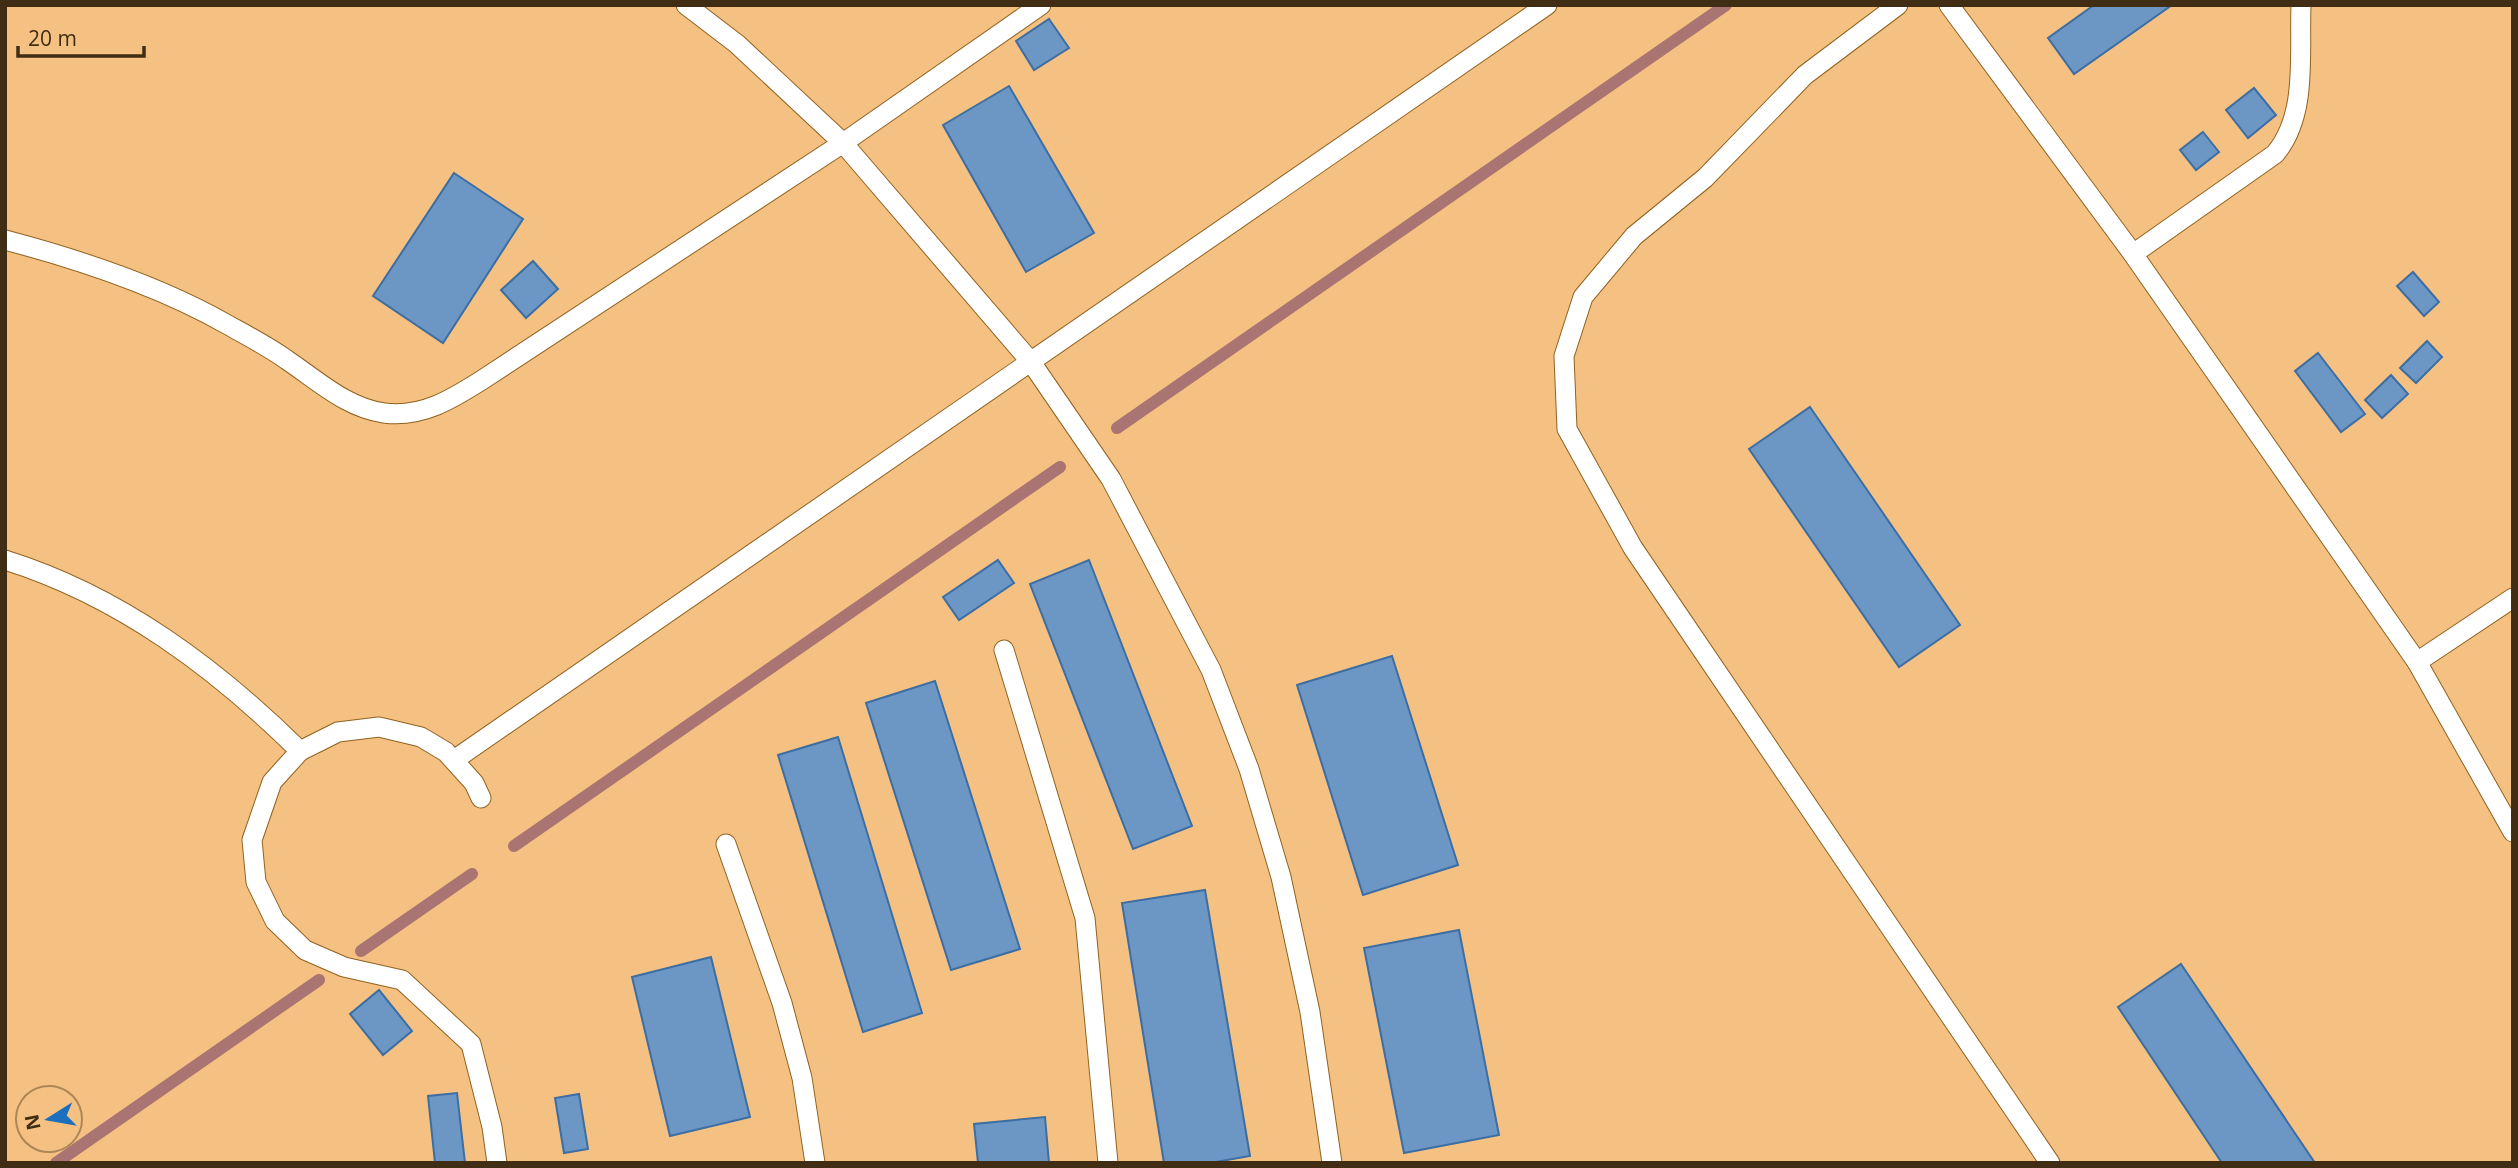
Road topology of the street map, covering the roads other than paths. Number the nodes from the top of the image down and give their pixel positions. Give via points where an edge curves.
1 (686, 5) edge
2 (1041, 5) edge
3 (1547, 5) edge
4 (1898, 5) edge
5 (1949, 5) edge
6 (2301, 5) edge
7 (843, 143) junction
8 (5, 240) edge
9 (2133, 254) junction
10 (1031, 362) junction
11 (5, 560) edge
12 (2513, 598) edge
13 (1004, 650) dead end
14 (2417, 662) junction
15 (300, 751) junction
16 (454, 761) junction
17 (481, 798) dead end
18 (2513, 832) edge
19 (726, 844) dead end
20 (497, 1163) edge
21 (815, 1163) edge
22 (1108, 1163) edge
23 (1332, 1163) edge
24 (2050, 1163) edge

1 - 7 lane via 737,44
2 - 7 lane
3 - 10 lane
4 - 24 lane via 1805,75 1705,178 1634,236 1583,297 1564,356 1567,429 1633,548
5 - 9 lane
6 - 9 lane via 2297,109 2288,138 2275,154
7 - 8 lane via 454,398 412,414 383,413 344,400 226,323 150,288
7 - 10 lane
9 - 14 lane
10 - 16 lane
10 - 23 lane via 1111,479 1211,670 1249,769 1284,890 1310,1012
11 - 15 lane via 104,600 183,649 250,701
12 - 14 lane
13 - 22 lane via 1085,918
14 - 18 lane
15 - 16 lane via 338,732 379,727 421,737
15 - 20 lane via 272,782 252,840 261,892 275,920 305,950 353,970 402,980 471,1044
16 - 17 lane
19 - 21 lane via 782,1003 802,1078

